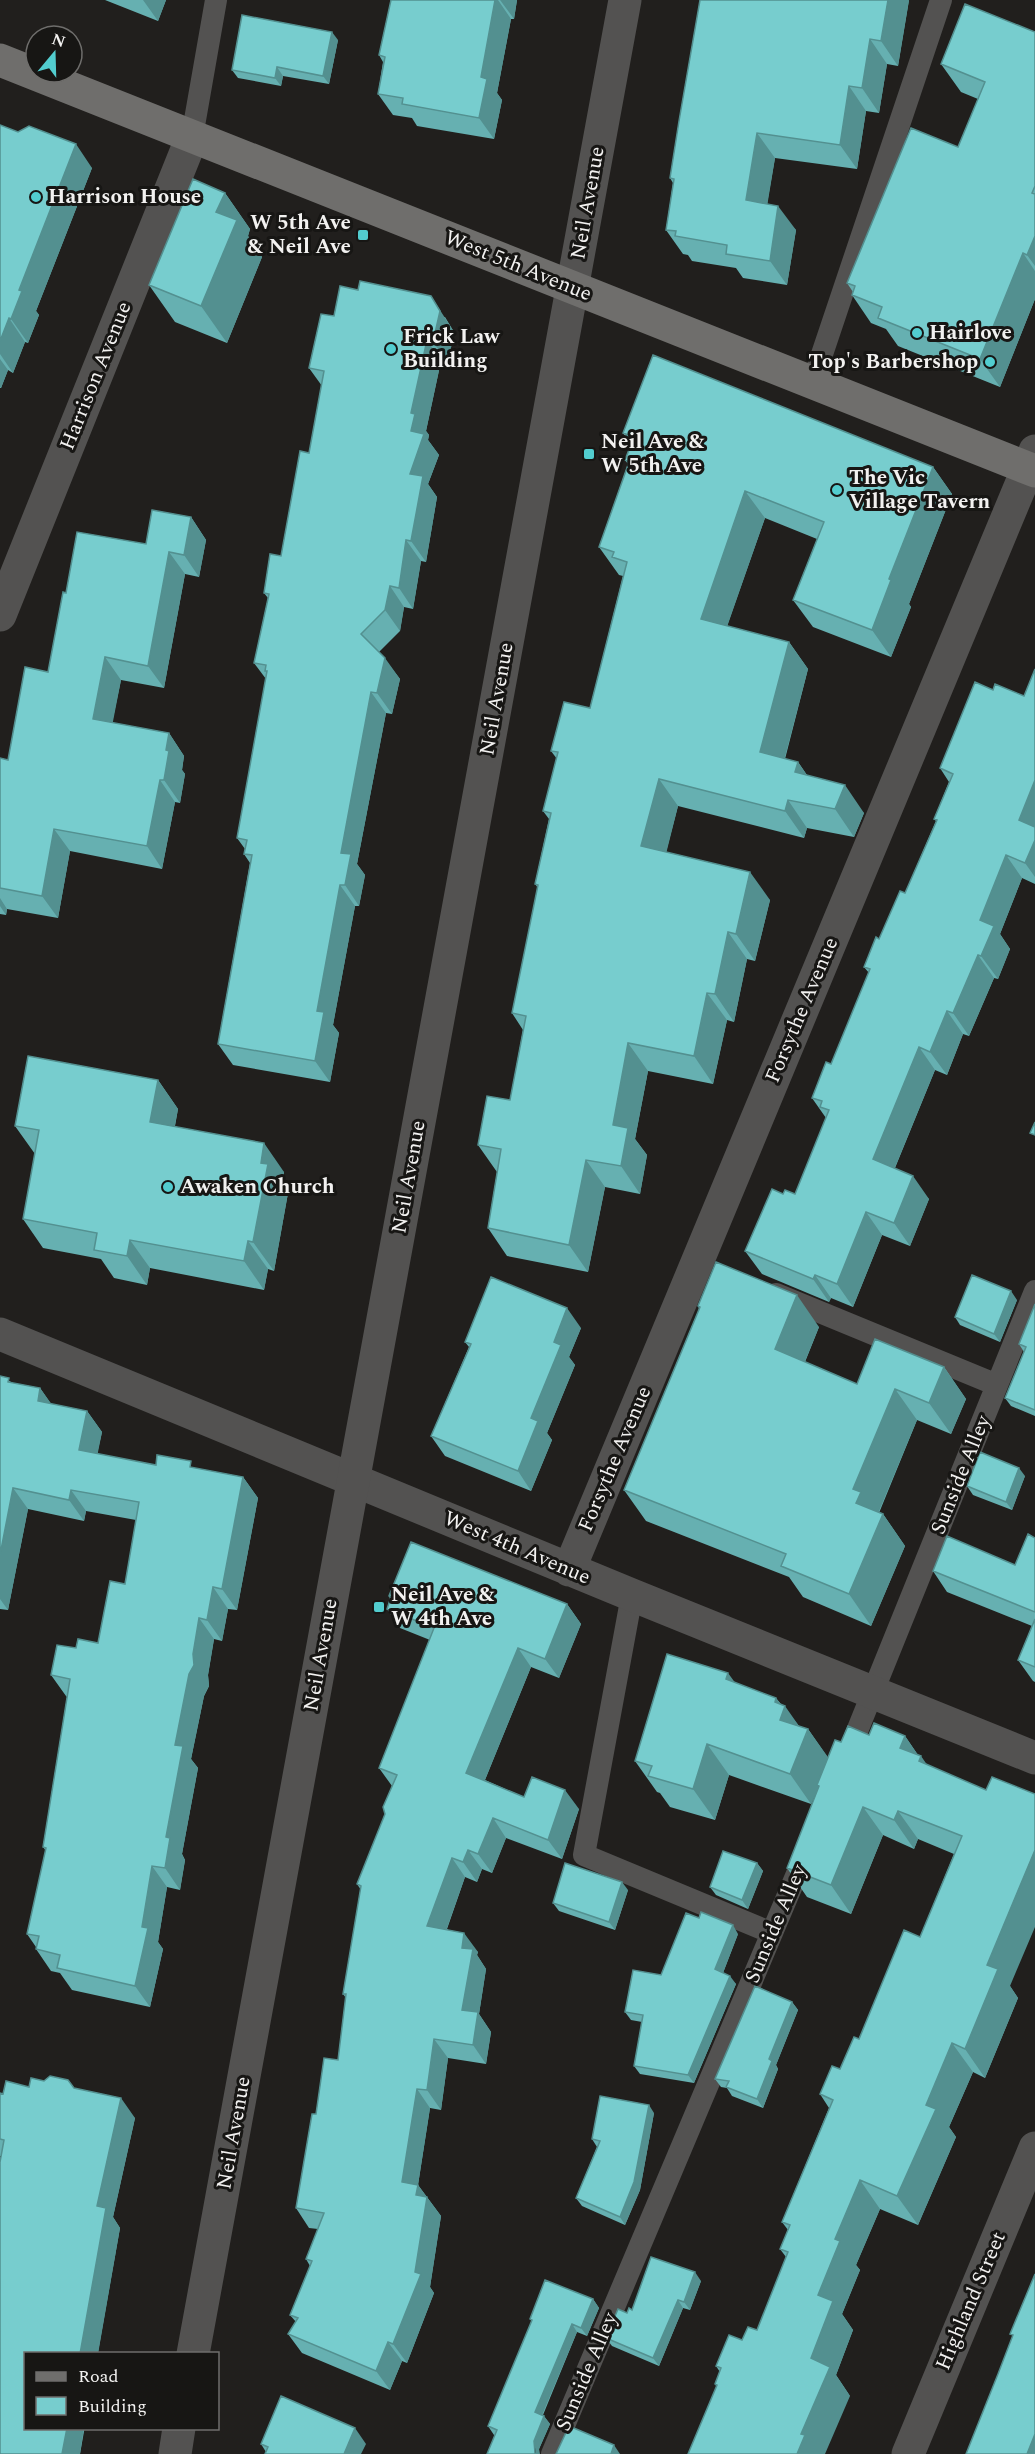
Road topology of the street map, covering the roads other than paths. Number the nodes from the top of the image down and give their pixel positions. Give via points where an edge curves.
1 (216, 0) edge
2 (626, 0) edge
3 (941, 0) edge
4 (0, 60) edge
5 (192, 137) junction
6 (573, 288) junction
7 (812, 384) junction
8 (1033, 464) edge
9 (0, 615) edge
10 (759, 1287) edge
11 (1035, 1291) edge
12 (0, 1334) edge
13 (997, 1385) junction
14 (353, 1480) junction
15 (569, 1569) junction
16 (632, 1595) junction
17 (873, 1693) junction
18 (1035, 1758) edge
19 (839, 1773) edge
20 (817, 1826) edge
21 (772, 1933) junction
22 (1035, 2148) edge
23 (193, 2352) edge
24 (179, 2430) edge
25 (175, 2454) edge
26 (552, 2454) edge
27 (908, 2454) edge

1 - 5 lane
2 - 6 street, Neil Avenue
3 - 7 lane
4 - 5 main road, West 5th Avenue
5 - 6 main road, West 5th Avenue
5 - 9 street, Harrison Avenue
6 - 7 main road, West 5th Avenue
6 - 14 street, Neil Avenue
7 - 8 main road, West 5th Avenue
8 - 15 street, Forsythe Avenue via 707,1266
10 - 13 lane
11 - 13 lane, Sunside Alley
12 - 14 street, West 4th Avenue
13 - 17 lane, Sunside Alley
14 - 15 street, West 4th Avenue
14 - 23 street, Neil Avenue
15 - 16 street, West 4th Avenue
16 - 17 street, West 4th Avenue
16 - 21 lane via 584,1855
17 - 18 street, West 4th Avenue
17 - 19 lane, Sunside Alley
20 - 21 lane, Sunside Alley
21 - 26 lane, Sunside Alley
22 - 27 street, Highland Street
24 - 25 street

